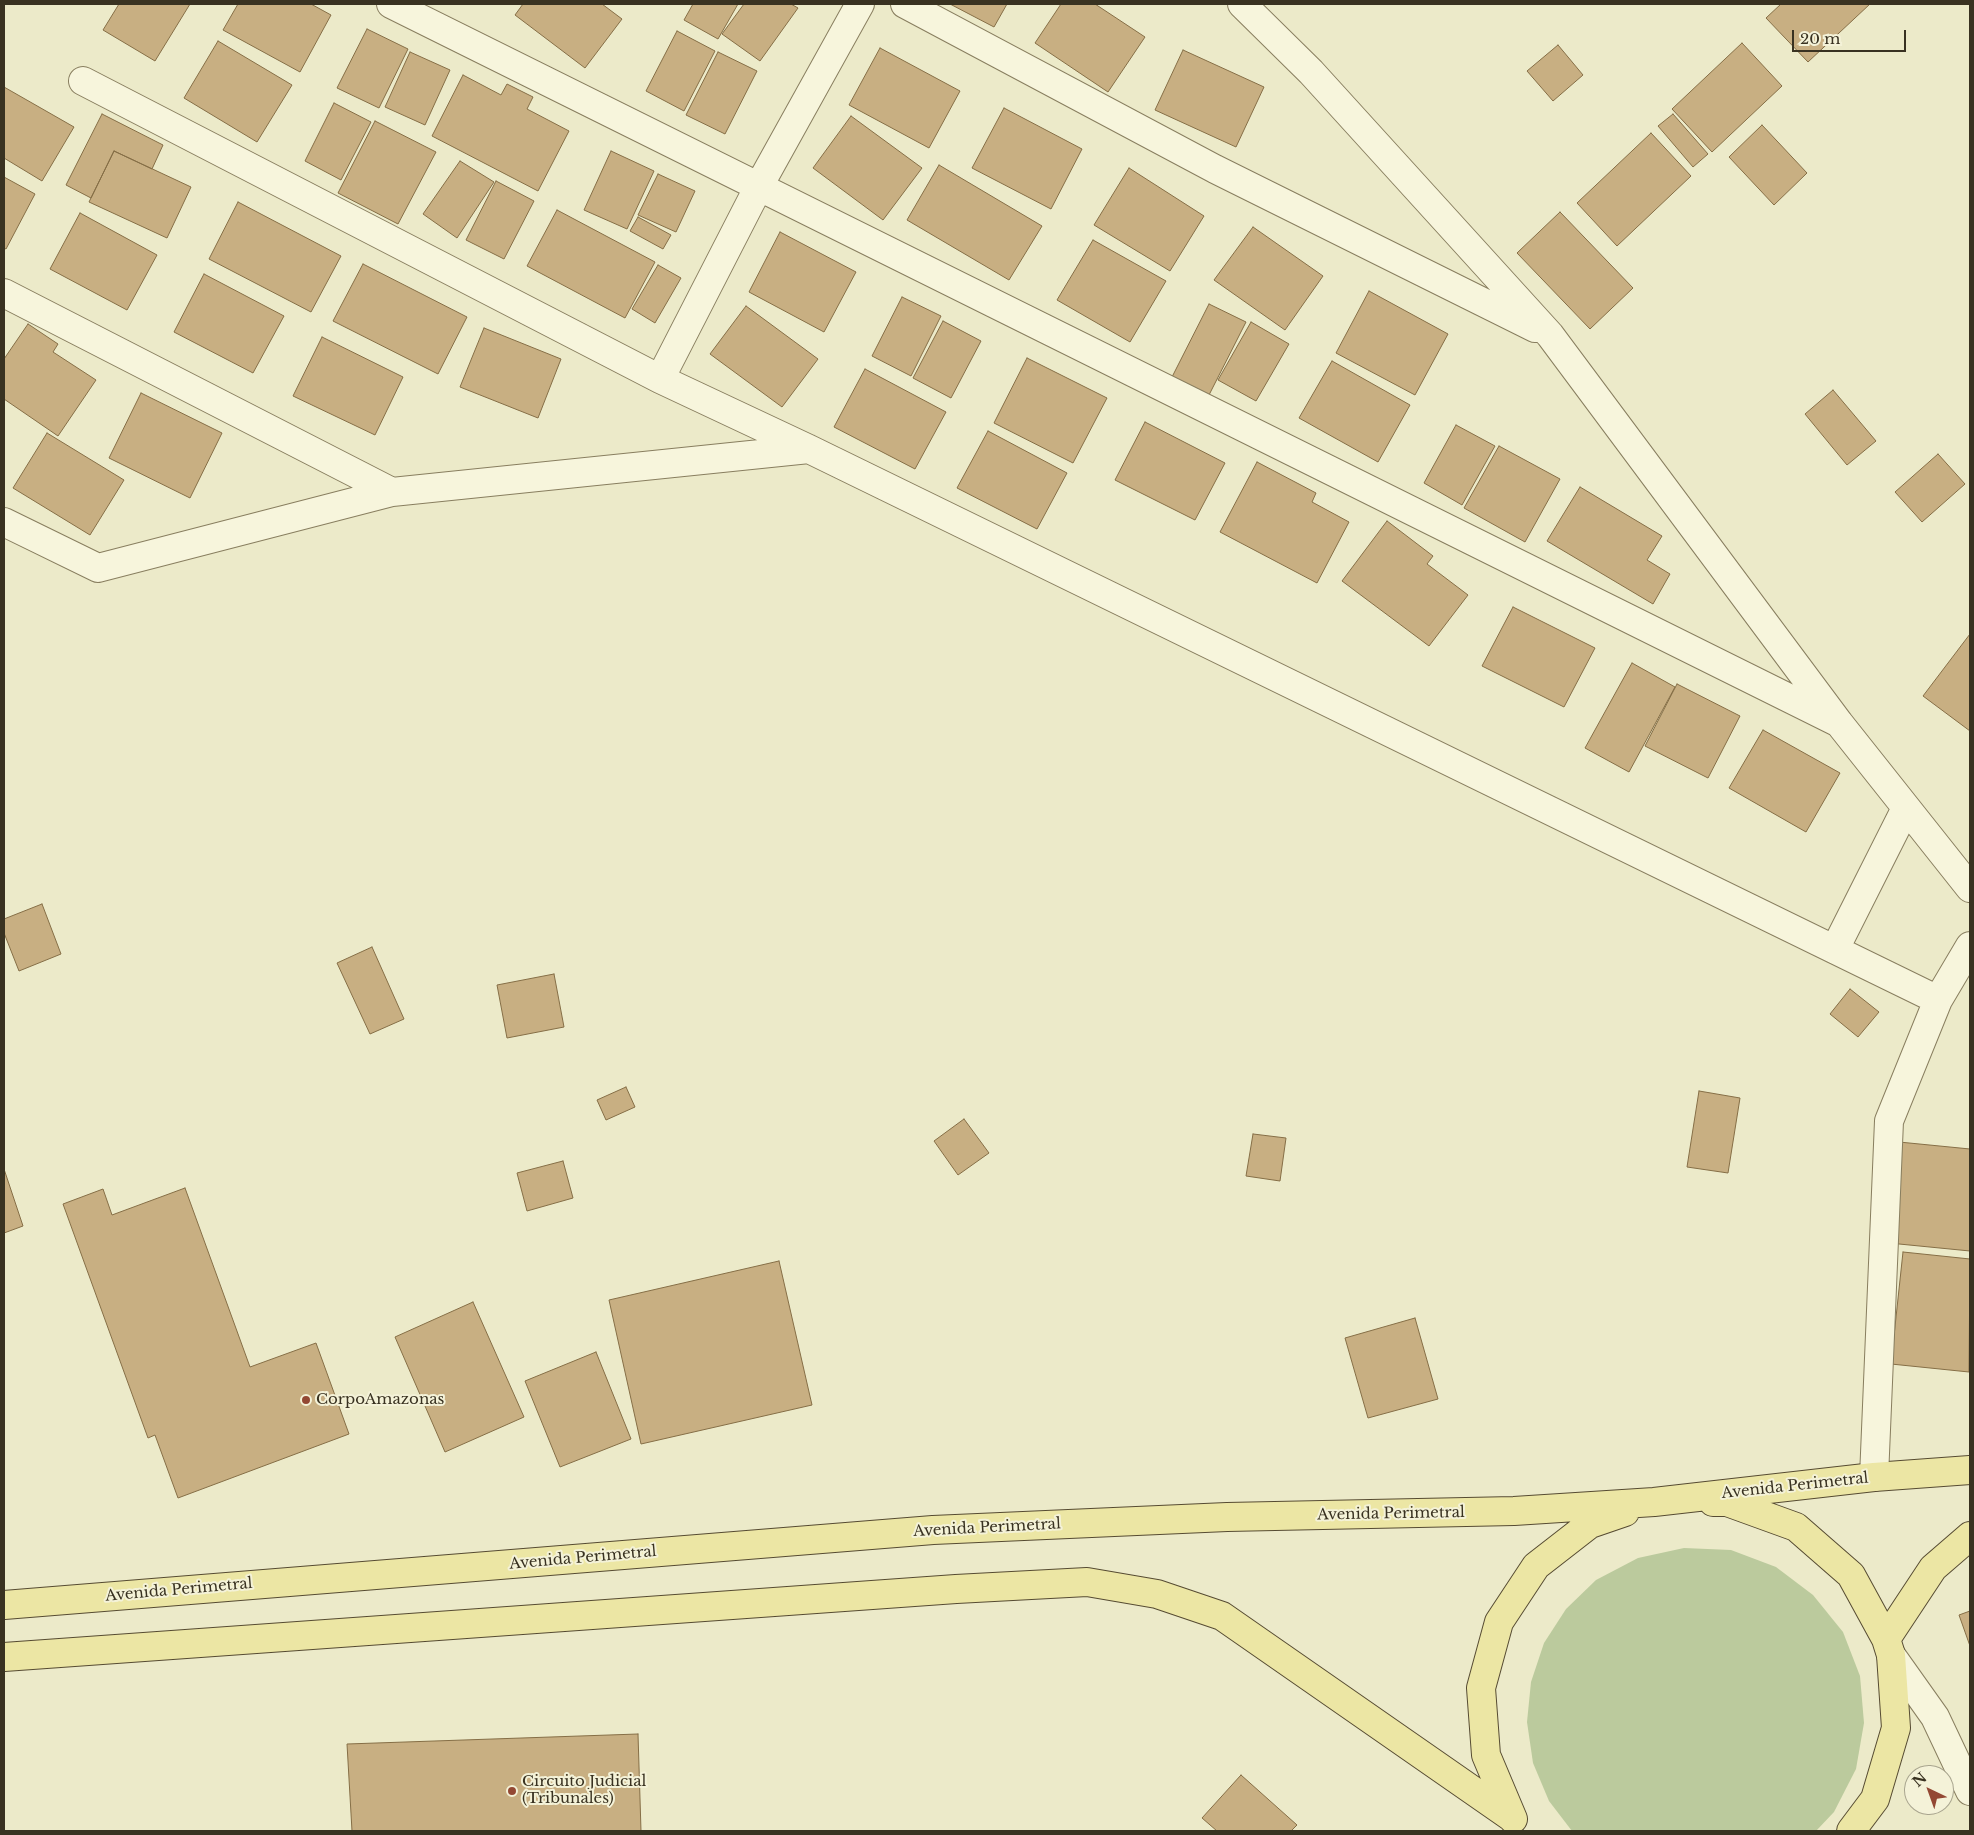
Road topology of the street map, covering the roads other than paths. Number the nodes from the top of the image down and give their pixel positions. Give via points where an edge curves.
1 (392, 4) edge
2 (860, 4) edge
3 (905, 4) edge
4 (1242, 4) edge
5 (83, 81) dead end
6 (759, 186) junction
7 (4, 292) edge
8 (1550, 335) junction
9 (660, 379) junction
10 (809, 449) junction
11 (392, 492) junction
12 (4, 522) edge
13 (1839, 723) junction
14 (1906, 808) junction
15 (1970, 888) edge
16 (1970, 946) edge
17 (1835, 949) junction
18 (1938, 1000) junction
19 (1970, 1470) edge
20 (1874, 1477) junction
21 (1654, 1502) junction
22 (1970, 1536) edge
23 (4, 1605) edge
24 (1888, 1647) junction
25 (4, 1657) edge
26 (1970, 1791) edge
27 (1518, 1824) edge
28 (1851, 1831) edge

1 - 6 street
2 - 6 street
3 - 8 street via 1214,169
4 - 8 street via 1311,72
5 - 9 street
6 - 9 street
6 - 13 street
7 - 11 street
8 - 13 street
9 - 10 street
10 - 11 street
10 - 17 street
11 - 12 street via 98,568
13 - 14 street
14 - 15 street
14 - 17 street
16 - 18 street
17 - 18 street
18 - 20 street via 1889,1121
19 - 20 main road, Avenida Perimetral
20 - 21 main road, Avenida Perimetral
21 - 23 main road, Avenida Perimetral via 1514,1511 1227,1517 933,1530
21 - 24 main road via 1728,1502 1796,1527 1851,1575
21 - 27 main road via 1590,1524 1536,1566 1499,1622 1481,1688 1486,1755
22 - 24 main road via 1933,1568
24 - 26 street via 1935,1717
24 - 28 main road via 1896,1728 1875,1798
25 - 27 main road via 1087,1582 1157,1594 1222,1616

